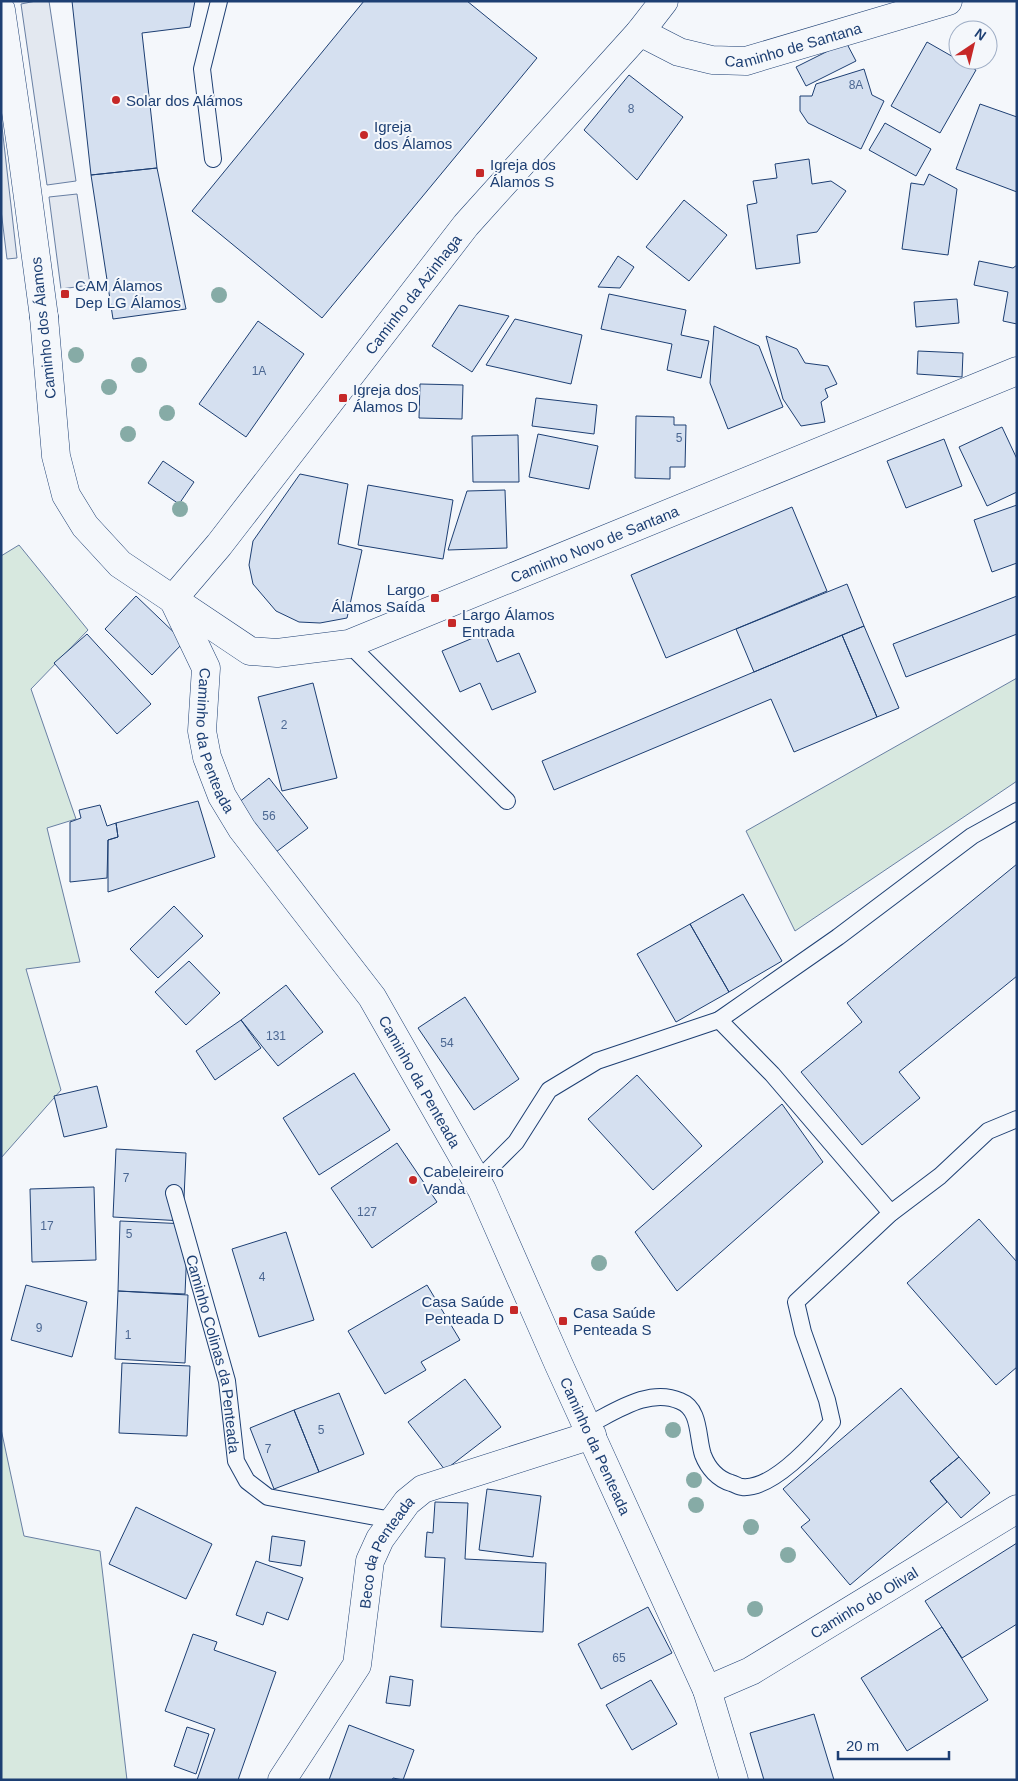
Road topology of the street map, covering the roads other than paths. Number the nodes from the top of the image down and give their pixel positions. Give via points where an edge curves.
1 (219, 1) edge
2 (664, 1) edge
3 (948, 1) edge
4 (1, 10) edge
5 (640, 32) junction
6 (212, 159) dead end
7 (1017, 371) edge
8 (173, 599) junction
9 (349, 644) junction
10 (507, 801) dead end
11 (1017, 810) edge
12 (719, 1020) junction
13 (1017, 1119) edge
14 (477, 1181) junction
15 (174, 1193) dead end
16 (891, 1213) junction
17 (590, 1430) junction
18 (1017, 1509) edge
19 (392, 1520) junction
20 (707, 1690) junction
21 (282, 1780) edge
22 (734, 1780) edge

1 - 6 lane via 202,69
2 - 5 street, Caminho da Azinhaga
3 - 5 street, Caminho de Santana via 746,61 712,60 678,52
4 - 8 street, Caminho dos Álamos via 44,317 56,456 66,495 85,526 120,564
5 - 8 street, Caminho da Azinhaga via 466,225 219,545
7 - 9 street, Caminho Novo de Santana
8 - 9 street, Caminho Novo de Santana via 250,651 277,653
8 - 14 street, Caminho da Penteada via 206,668 202,731 207,757 222,796 242,829 372,997
9 - 10 lane
11 - 12 lane via 972,836 838,937
12 - 14 lane via 597,1061 549,1090 516,1142
12 - 16 lane via 772,1074
13 - 16 lane via 988,1132 940,1176
14 - 17 street, Caminho da Penteada
15 - 19 lane, Caminho Colinas da Penteada via 227,1381 236,1461 247,1481 268,1497
16 - 17 lane via 796,1302 832,1422 769,1481 742,1487 723,1480 709,1468 702,1454 696,1422 682,1401 662,1396 642,1399
17 - 19 street, Beco da Penteada via 423,1489 406,1502
17 - 20 street, Caminho da Penteada
18 - 20 street, Caminho do Olival via 750,1671
19 - 21 street, Beco da Penteada via 370,1561 357,1664
20 - 22 street, Caminho da Penteada

